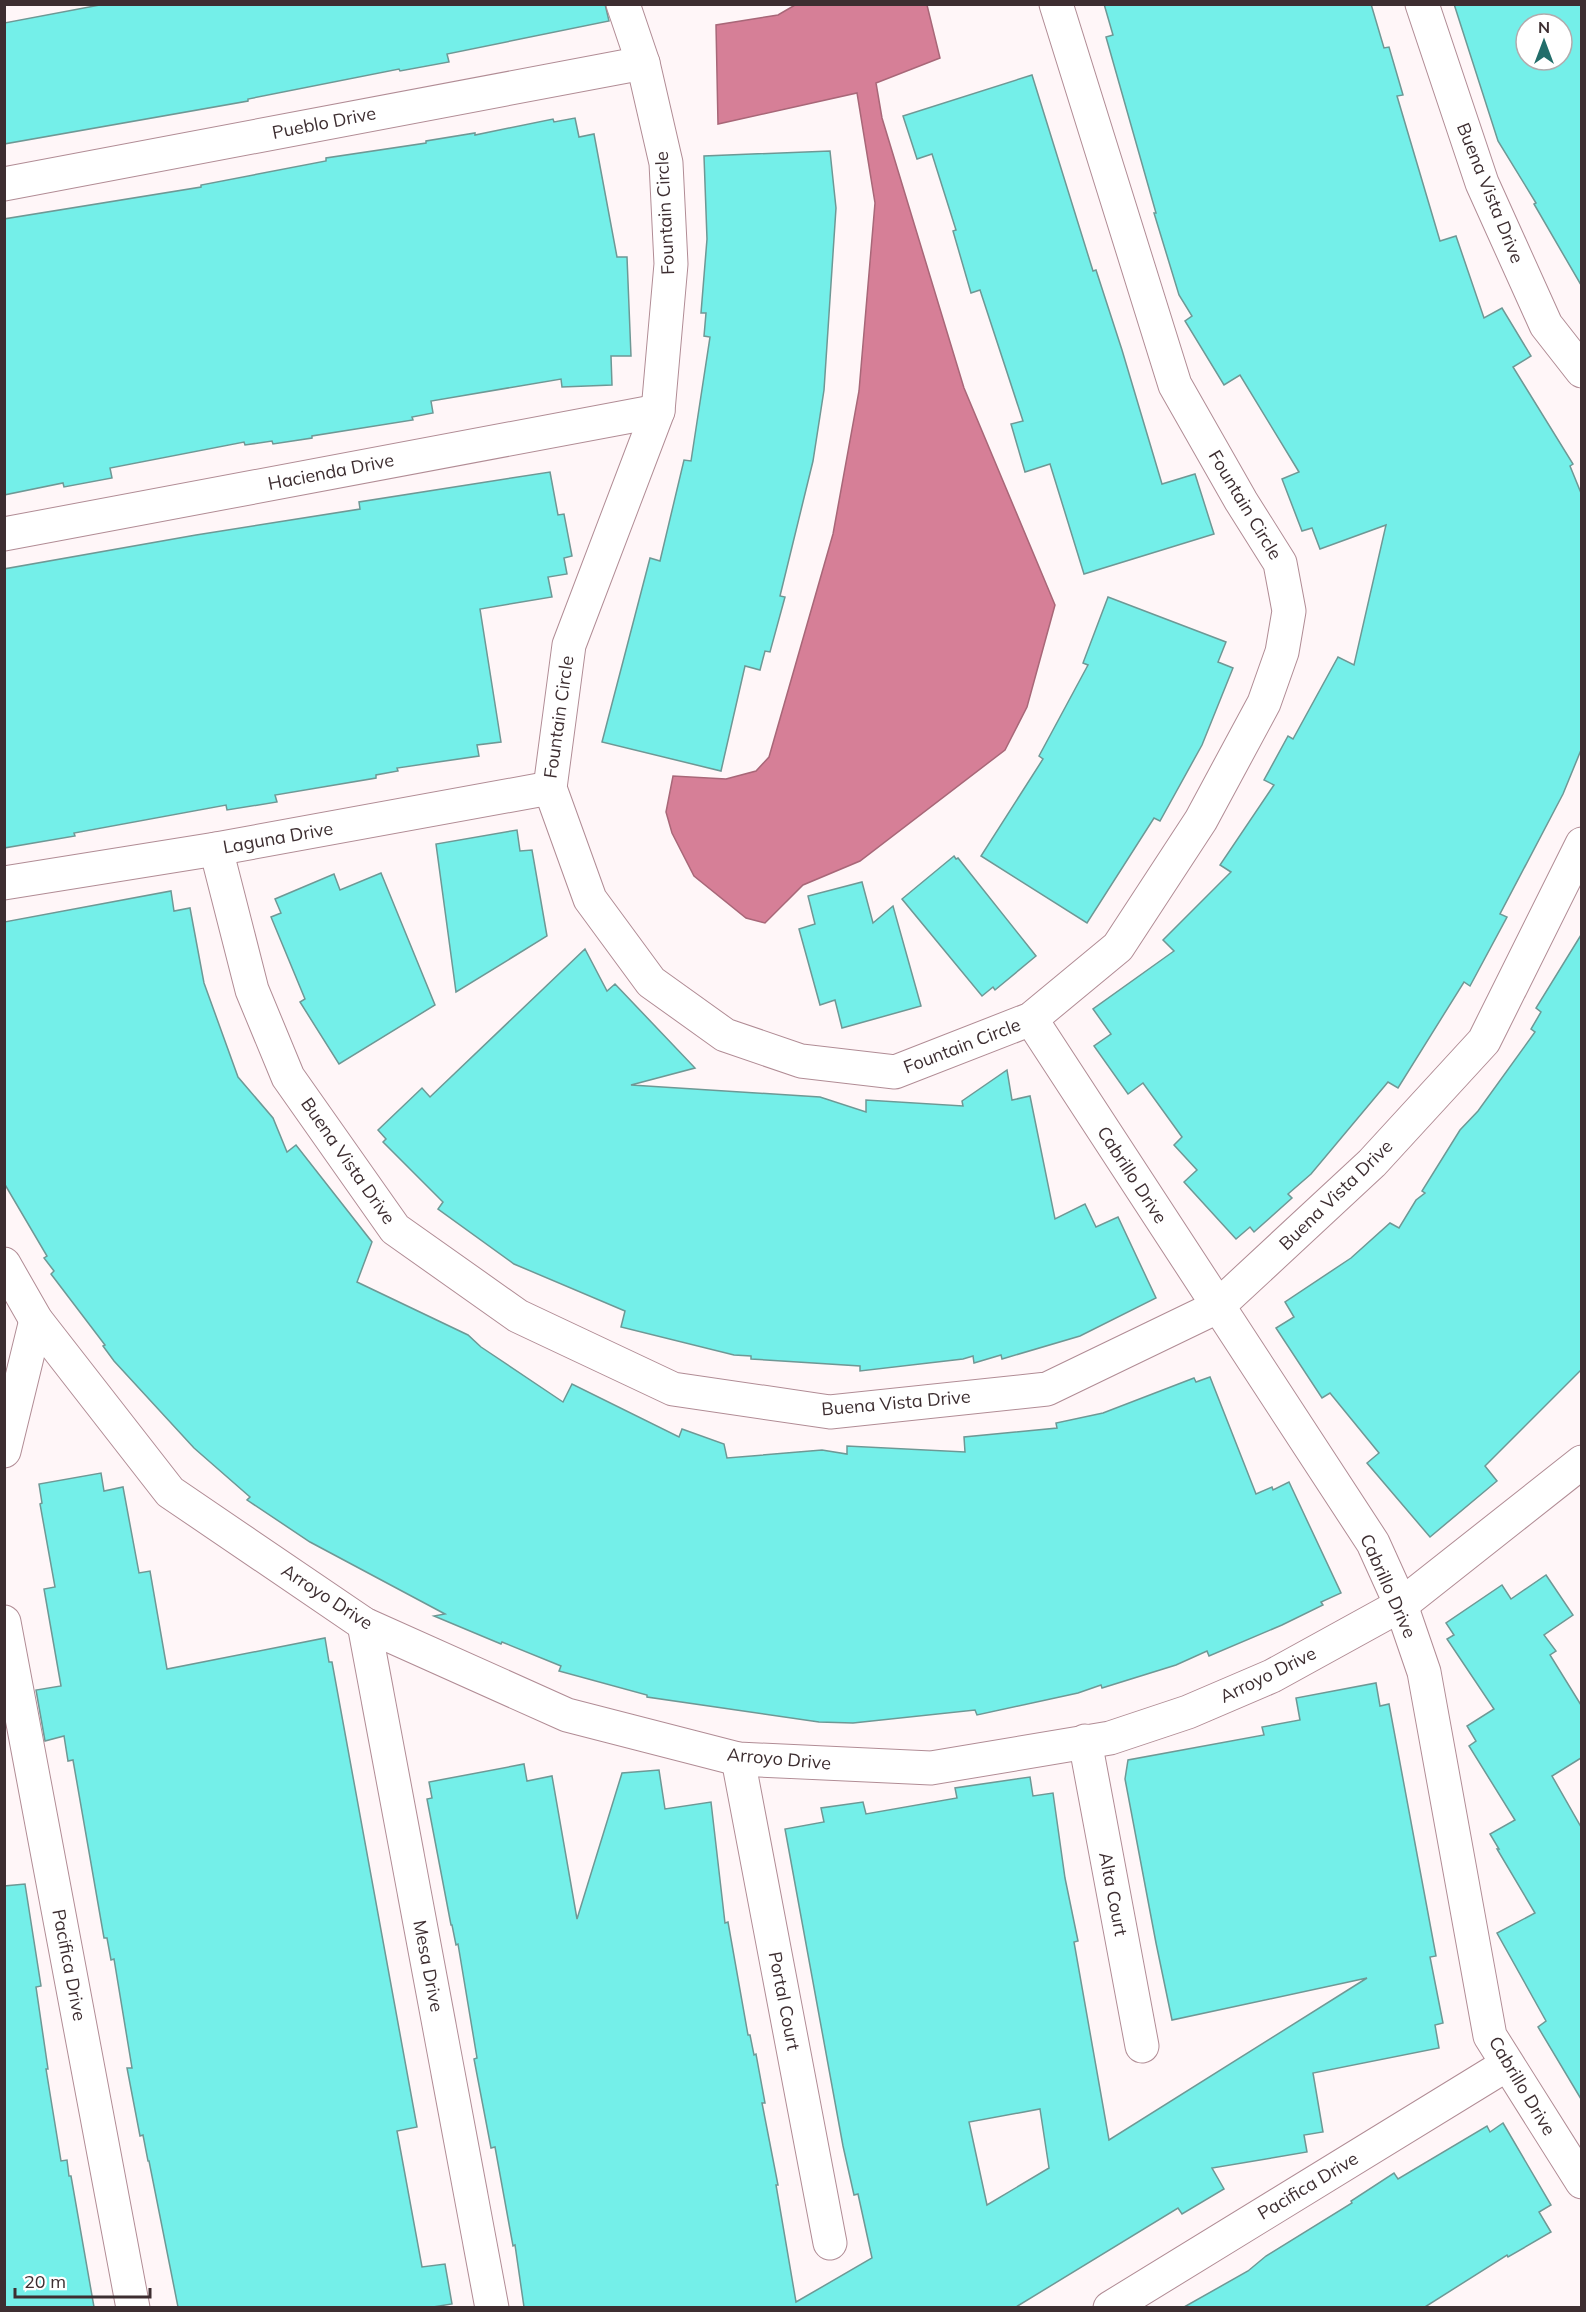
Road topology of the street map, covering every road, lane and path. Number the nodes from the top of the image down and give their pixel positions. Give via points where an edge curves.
1 (623, 4) edge
2 (1056, 4) edge
3 (1422, 4) edge
4 (643, 63) junction
5 (4, 184) edge
6 (1581, 370) edge
7 (658, 411) junction
8 (4, 534) edge
9 (550, 788) junction
10 (1581, 844) edge
11 (216, 849) junction
12 (4, 883) edge
13 (1031, 1019) junction
14 (4, 1264) edge
15 (1217, 1307) junction
16 (36, 1320) junction
17 (4, 1451) edge
18 (1581, 1462) edge
19 (1401, 1605) junction
20 (4, 1622) edge
21 (364, 1624) junction
22 (1085, 1741) junction
23 (738, 1759) junction
24 (1142, 2046) dead end
25 (1506, 2065) junction
26 (1581, 2182) edge
27 (831, 2243) dead end
28 (133, 2307) edge
29 (492, 2307) edge
30 (1110, 2307) edge

1 - 4 lane, Fountain Circle
2 - 13 lane, Fountain Circle via 1175,385 1280,563 1289,611 1282,652 1264,703 1201,820 1118,947
3 - 6 lane, Buena Vista Drive via 1482,183 1546,325
4 - 5 lane, Pueblo Drive
4 - 7 lane, Fountain Circle via 666,163 671,264
7 - 8 lane, Hacienda Drive
7 - 9 lane, Fountain Circle via 569,645
9 - 11 lane, Laguna Drive
9 - 13 lane, Fountain Circle via 590,899 651,982 725,1035 801,1061 895,1072
10 - 15 lane, Buena Vista Drive via 1484,1041 1372,1163
11 - 12 lane, Laguna Drive
11 - 15 lane, Buena Vista Drive via 252,990 288,1077 395,1230 518,1316 673,1389 831,1412 1047,1389
13 - 15 lane, Cabrillo Drive
14 - 16 lane, Arroyo Drive
15 - 19 lane, Cabrillo Drive via 1372,1543
16 - 17 lane
16 - 21 lane, Arroyo Drive via 170,1492
18 - 19 lane, Arroyo Drive
19 - 22 lane, Arroyo Drive via 1272,1676 1199,1708 1110,1738
19 - 25 lane, Cabrillo Drive via 1424,1672 1490,2036
20 - 28 lane, Pacifica Drive
21 - 23 lane, Arroyo Drive via 567,1715
21 - 29 lane, Mesa Drive
22 - 23 lane, Arroyo Drive via 931,1768
22 - 24 lane, Alta Court
23 - 27 lane, Portal Court
25 - 26 lane, Cabrillo Drive
25 - 30 lane, Pacifica Drive

